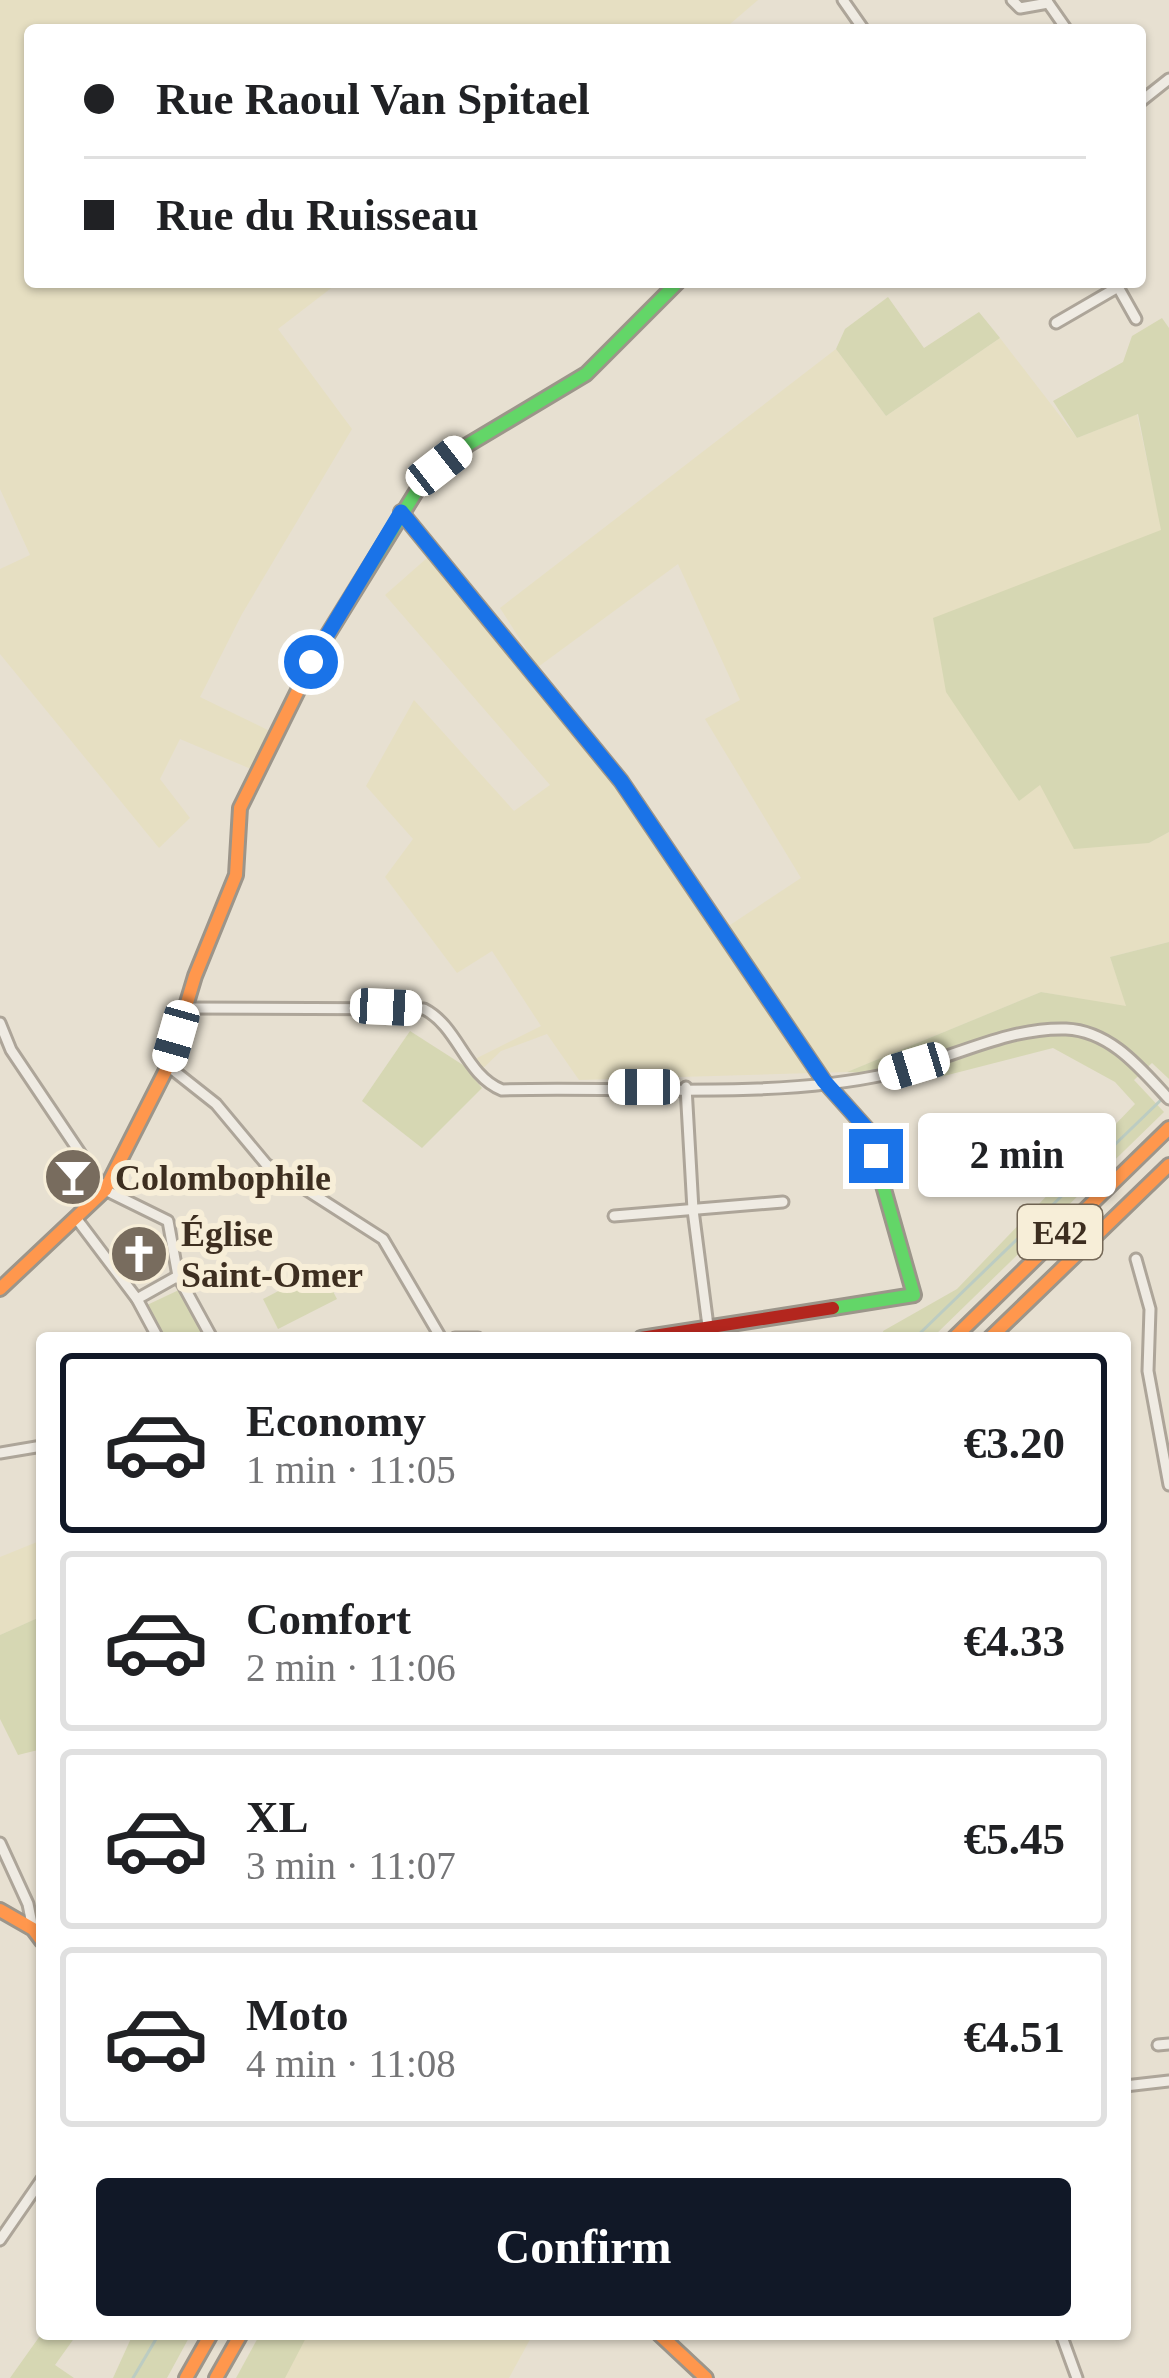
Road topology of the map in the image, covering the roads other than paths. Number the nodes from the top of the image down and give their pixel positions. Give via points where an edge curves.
1 (1012, 0) edge
2 (1047, 2) edge
3 (672, 288) edge
4 (1111, 288) edge
5 (1119, 288) edge
6 (1136, 320) dead end
7 (1056, 322) dead end
8 (401, 512) junction
9 (185, 1008) junction
10 (0, 1023) edge
11 (168, 1066) junction
12 (824, 1081) junction
13 (686, 1087) junction
14 (1169, 1099) edge
15 (1169, 1128) edge
16 (1169, 1165) edge
17 (105, 1190) junction
18 (784, 1202) dead end
19 (692, 1210) junction
20 (614, 1216) dead end
21 (76, 1218) junction
22 (1136, 1258) dead end
23 (178, 1273) junction
24 (1, 1285) edge
25 (137, 1299) junction
26 (709, 1326) junction
27 (155, 1332) edge
28 (209, 1332) edge
29 (437, 1332) edge
30 (675, 1332) edge
31 (959, 1332) edge
32 (996, 1332) edge
33 (36, 1447) edge
34 (0, 1453) edge
35 (1169, 1485) edge
36 (0, 1843) edge
37 (0, 1910) edge
38 (33, 1928) junction
39 (36, 1932) edge
40 (1169, 2081) edge
41 (1131, 2085) edge
42 (36, 2188) edge
43 (0, 2240) edge
44 (208, 2340) edge
45 (238, 2340) edge
46 (665, 2340) edge
47 (1063, 2340) edge
48 (186, 2378) edge
49 (216, 2378) edge
50 (706, 2378) edge
51 (1077, 2378) edge

1 - 2 street via 1020,8
3 - 8 main road via 586,374 459,450
4 - 7 street
5 - 6 street
8 - 9 main road via 311,662 240,808 236,875
8 - 12 main road via 621,781
9 - 11 main road
9 - 13 street via 424,1009 442,1018 498,1089
10 - 17 street
11 - 17 main road
11 - 29 street via 216,1104 266,1164 383,1239
12 - 13 street
12 - 14 street via 887,1075 1021,1034 1069,1029 1112,1043
12 - 26 main road via 867,1129 914,1295
13 - 19 street
15 - 31 main road, E42
16 - 32 main road, E42
17 - 21 main road
17 - 23 street via 168,1221
18 - 19 street
19 - 20 street
19 - 26 street
21 - 24 main road
21 - 25 street
22 - 35 street via 1150,1309 1148,1371
23 - 25 street
23 - 28 street
25 - 27 street
26 - 30 main road
33 - 34 street
36 - 38 street
37 - 38 main road
38 - 39 main road
40 - 41 street
42 - 43 street
44 - 48 main road
45 - 49 main road
46 - 50 main road
47 - 51 street

